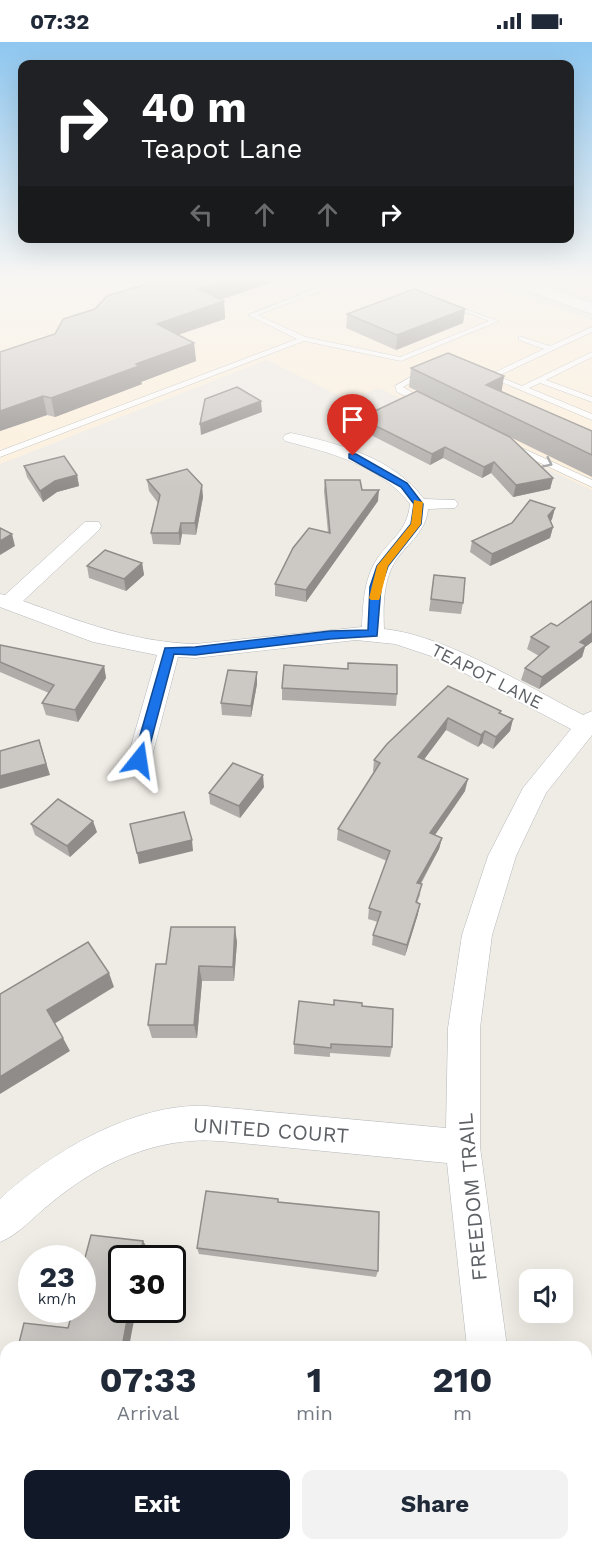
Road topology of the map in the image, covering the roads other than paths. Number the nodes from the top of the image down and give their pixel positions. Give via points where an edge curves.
1 (281, 347) edge
2 (344, 347) edge
3 (430, 347) edge
4 (549, 348) edge
5 (592, 354) edge
6 (435, 368) edge
7 (482, 372) edge
8 (490, 376) junction
9 (540, 380) junction
10 (419, 391) edge
11 (522, 393) junction
12 (408, 396) junction
13 (592, 400) edge
14 (430, 406) edge
15 (592, 408) edge
16 (583, 413) junction
17 (592, 417) edge
18 (291, 438) dead end
19 (506, 443) edge
20 (0, 454) edge
21 (592, 484) edge
22 (419, 504) junction
23 (449, 504) dead end
24 (92, 526) dead end
25 (5, 601) edge
26 (373, 633) junction
27 (169, 651) junction
28 (588, 722) edge
29 (139, 760) dead end
30 (463, 1147) junction
31 (0, 1224) edge
32 (486, 1341) edge

1 - 20 lane
2 - 3 lane via 401,359
4 - 8 lane
5 - 9 lane
6 - 12 lane via 399,386
7 - 8 lane
8 - 11 lane
9 - 11 lane
9 - 13 lane
10 - 12 lane
11 - 16 lane via 532,393
12 - 14 lane
15 - 16 lane
16 - 17 lane
18 - 22 street via 353,456 404,485
19 -> 21 lane
22 - 23 street
22 - 26 street via 416,524 382,566 376,587
24 - 25 street
25 - 27 street, TEAPOT LANE via 101,637
26 - 27 street, TEAPOT LANE
26 - 28 street, TEAPOT LANE via 442,652
27 - 29 street
28 - 30 street, FREEDOM TRAIL via 536,788 502,856 477,935 465,1029
30 - 31 street, UNITED COURT via 186,1123 152,1129 88,1155 26,1198
30 - 32 street, FREEDOM TRAIL

